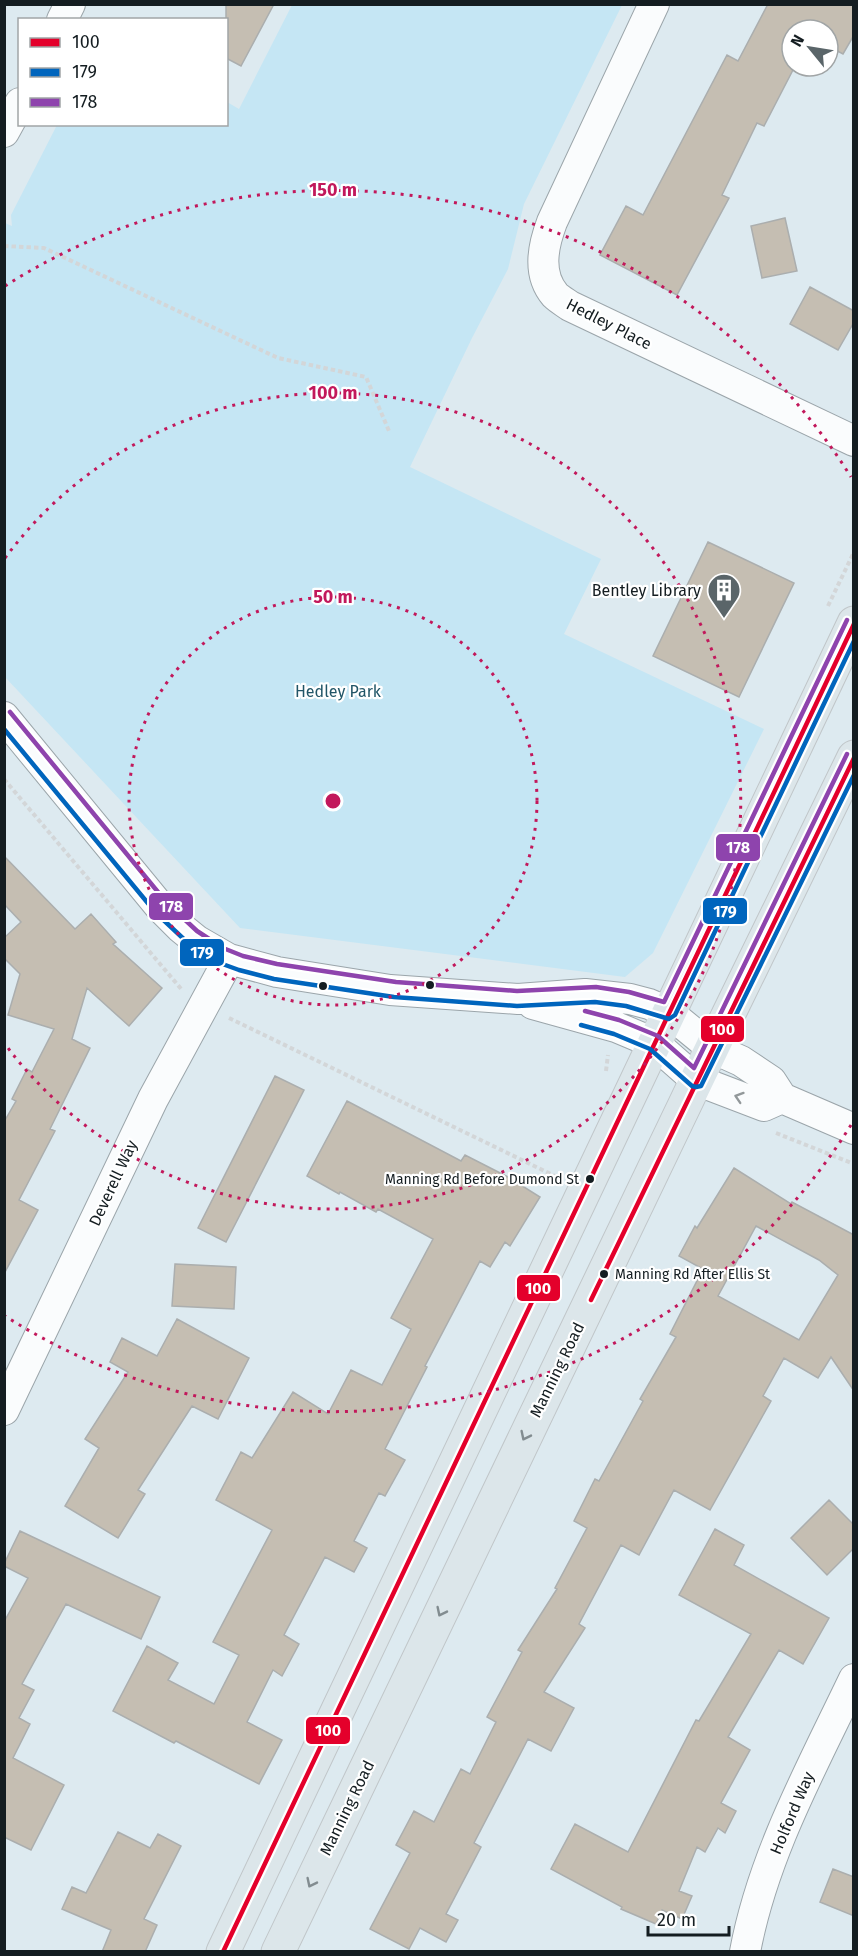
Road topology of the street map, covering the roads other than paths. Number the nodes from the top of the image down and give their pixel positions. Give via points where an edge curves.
1 (70, 4) edge
2 (654, 4) edge
3 (63, 18) edge
4 (18, 107) edge
5 (4, 132) edge
6 (854, 441) edge
7 (854, 623) edge
8 (4, 717) edge
9 (854, 757) edge
10 (229, 959) junction
11 (518, 999) junction
12 (668, 1012) junction
13 (654, 1043) junction
14 (712, 1048) junction
15 (696, 1080) junction
16 (782, 1098) junction
17 (854, 1129) edge
18 (4, 1410) edge
19 (854, 1679) edge
20 (223, 1952) edge
21 (278, 1952) edge
22 (745, 1952) edge

1 - 3 street
2 - 6 street, Hedley Place via 544,243 549,285 570,306
4 - 5 street
7 - 12 main road
8 - 10 street via 161,908 196,940
9 - 14 main road, Manning Road
10 - 11 street via 277,972 390,990
10 - 18 street, Deverell Way via 153,1099
11 - 12 street via 585,994 630,999
11 - 13 street via 616,1027
12 - 13 main road
12 - 14 street
13 - 15 street
13 - 20 main road
14 - 15 main road, Manning Road
14 - 16 street via 771,1081
16 -> 15 street via 764,1106
15 -> 21 main road, Manning Road
16 - 17 street
19 - 22 street, Holford Way via 784,1827 751,1921

